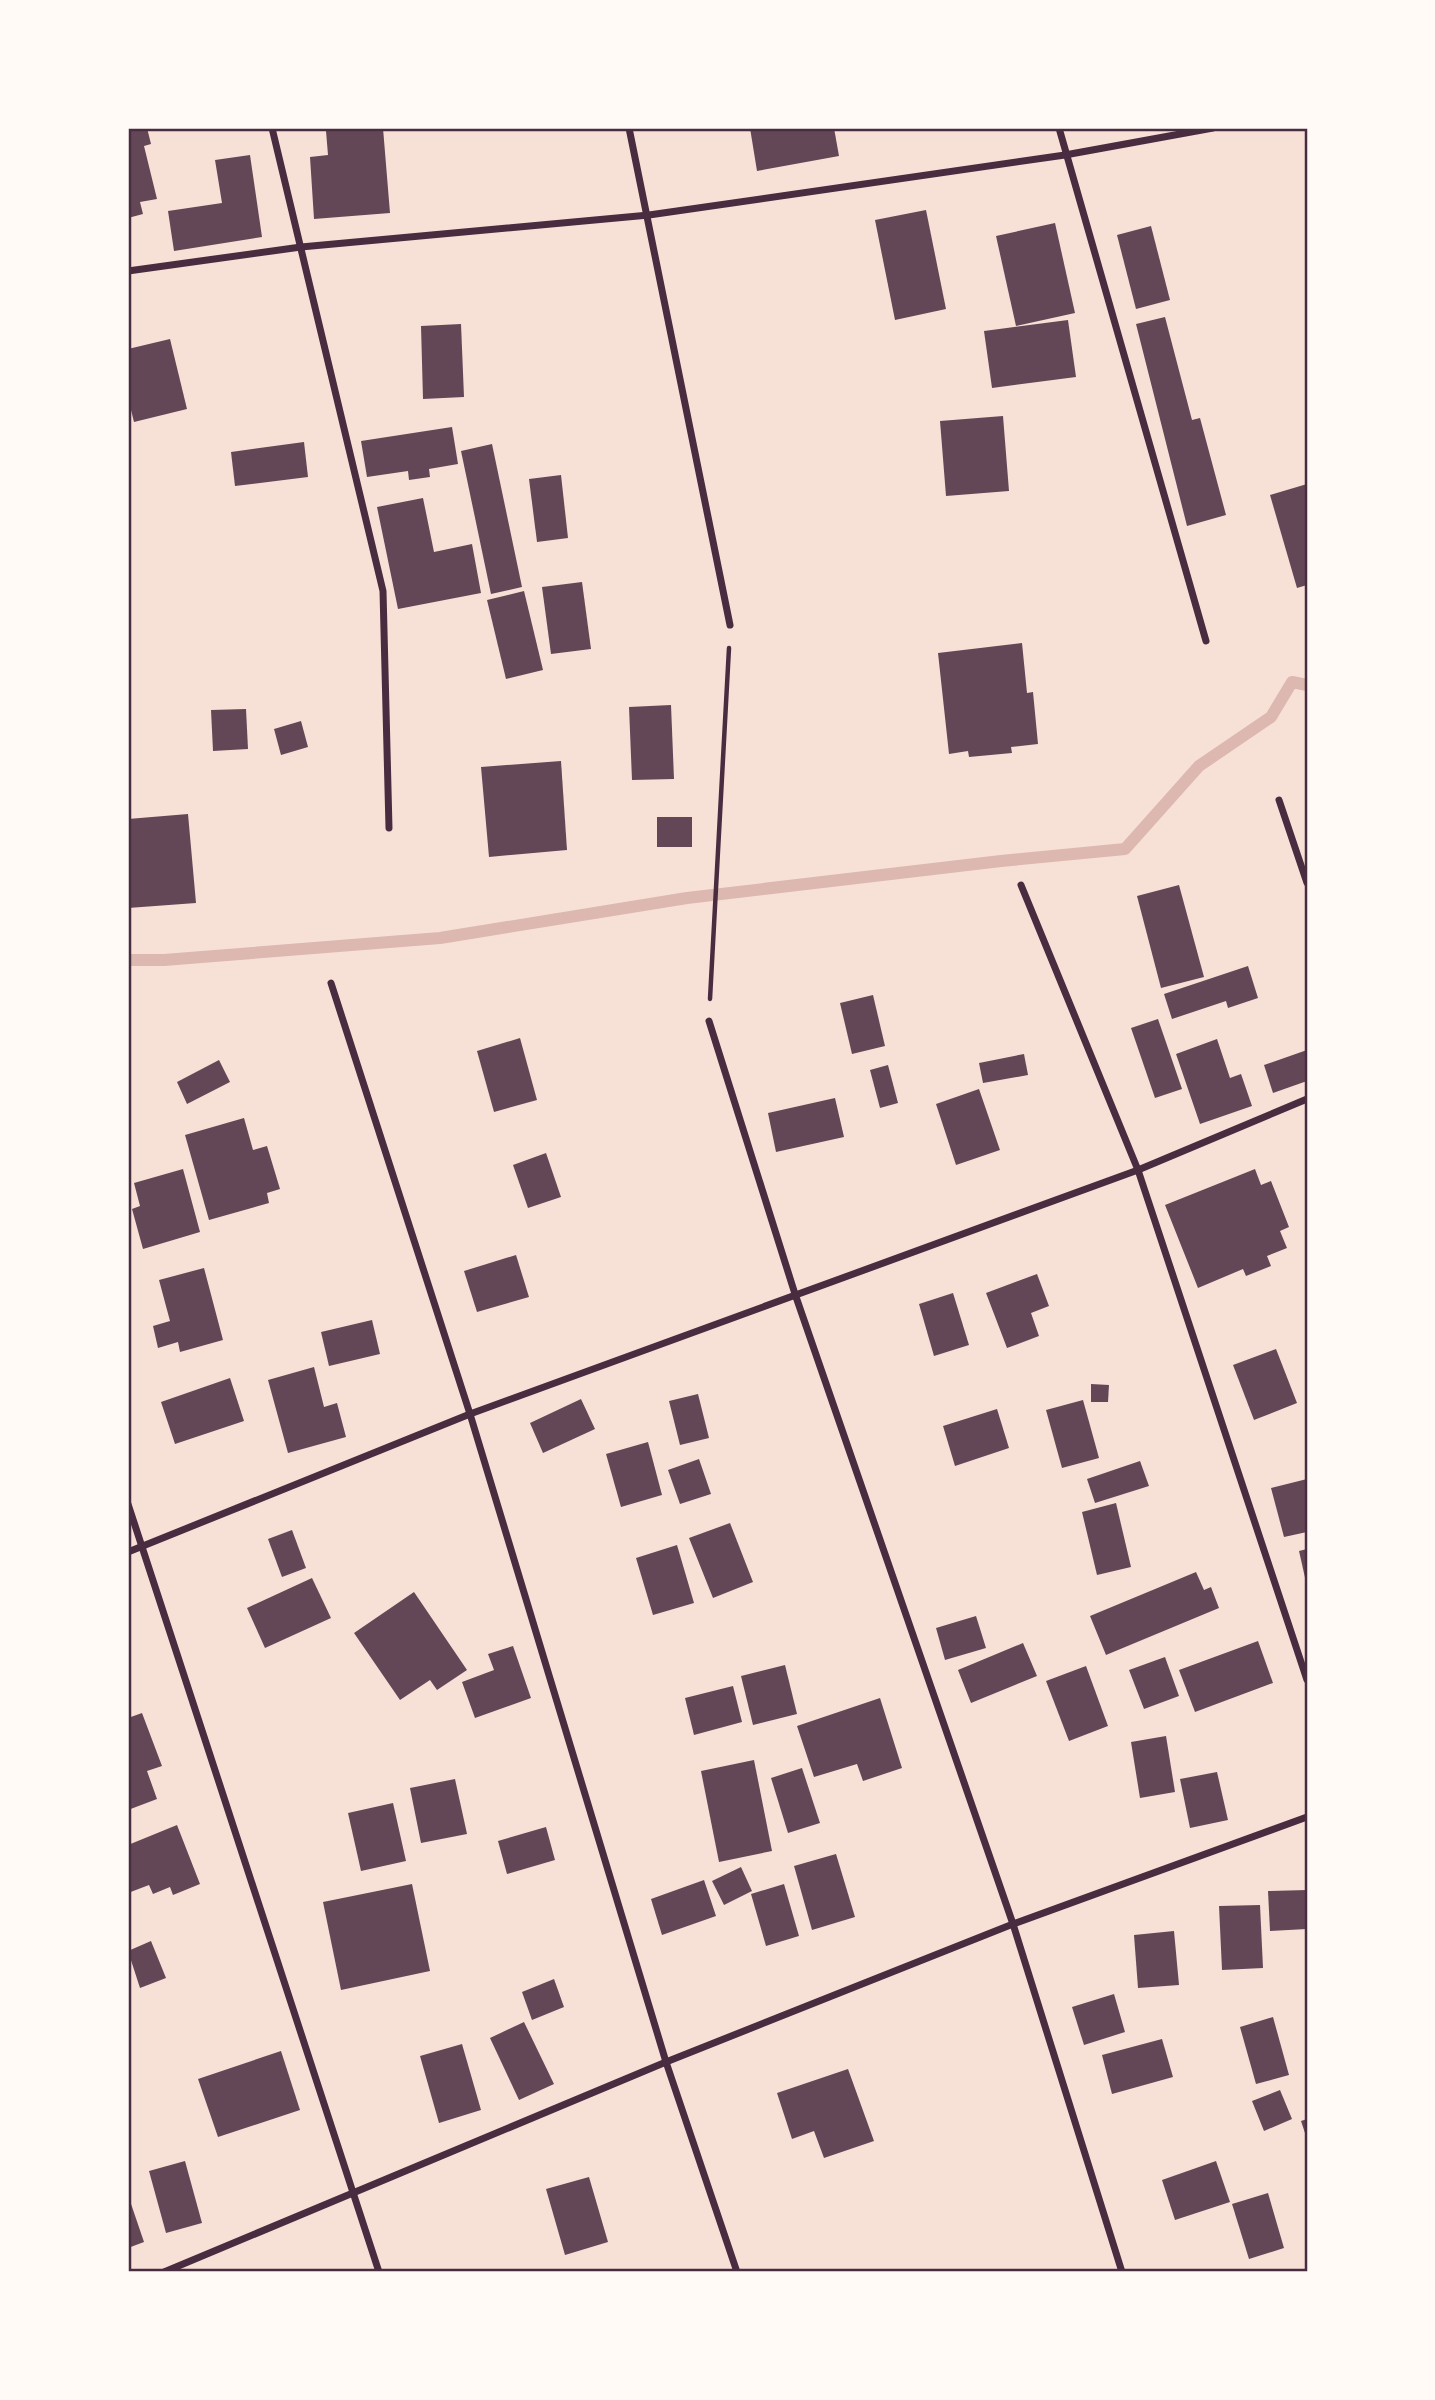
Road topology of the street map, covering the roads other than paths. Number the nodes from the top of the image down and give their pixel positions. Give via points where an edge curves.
1 (272, 128) edge
2 (629, 128) edge
3 (1059, 128) edge
4 (1213, 128) edge
5 (1065, 155) junction
6 (649, 215) junction
7 (301, 247) junction
8 (128, 271) edge
9 (730, 625) road end
10 (1206, 641) dead end
11 (1279, 800) dead end
12 (389, 828) dead end
13 (1307, 883) edge
14 (1021, 885) dead end
15 (331, 983) dead end
16 (709, 1021) road end
17 (1307, 1098) edge
18 (1138, 1170) junction
19 (795, 1294) junction
20 (470, 1414) junction
21 (128, 1504) edge
22 (143, 1546) junction
23 (128, 1552) edge
24 (1307, 1680) edge
25 (1307, 1817) edge
26 (1013, 1924) junction
27 (666, 2062) junction
28 (355, 2193) junction
29 (164, 2272) edge
30 (379, 2272) edge
31 (737, 2272) edge
32 (1122, 2272) edge

1 - 7 street
2 - 6 street
3 - 5 street
4 - 5 street
5 - 6 street
5 - 10 street
6 - 7 street
6 - 9 street
7 - 8 street
7 - 12 street via 383,592
11 - 13 street
14 - 18 street
15 - 20 street
16 - 19 street
17 - 18 street
18 - 19 street
18 - 24 street
19 - 20 street
19 - 26 street
20 - 22 street
20 - 27 street
21 - 22 street
22 - 23 street
22 - 28 street
25 - 26 street
26 - 27 street
26 - 32 street
27 - 28 street
27 - 31 street
28 - 29 street
28 - 30 street

